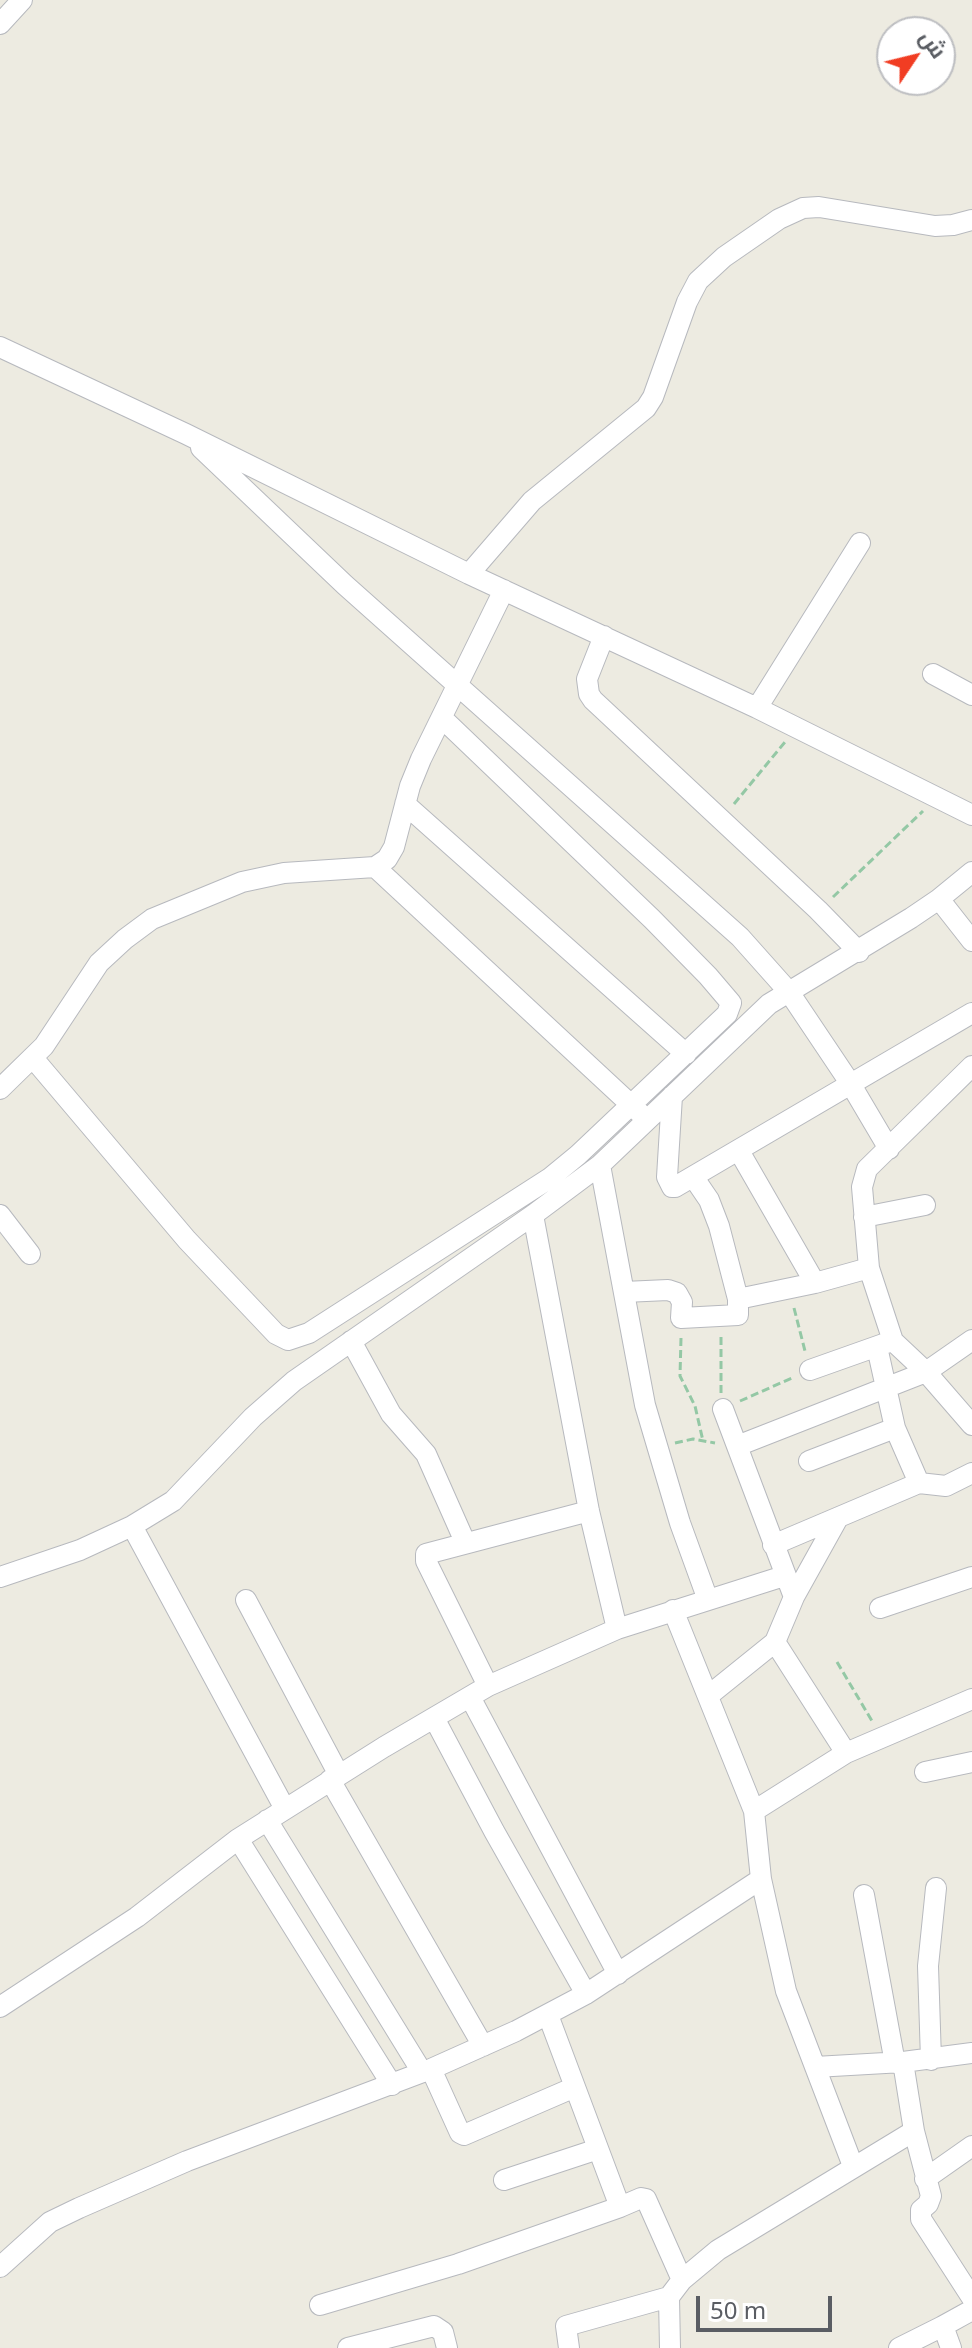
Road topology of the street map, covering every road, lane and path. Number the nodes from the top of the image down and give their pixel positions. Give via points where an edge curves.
1 (22, 0) edge
2 (0, 24) edge
3 (972, 220) edge
4 (0, 347) edge
5 (186, 434) junction
6 (860, 543) dead end
7 (469, 574) junction
8 (504, 590) junction
9 (604, 636) junction
10 (933, 674) dead end
11 (458, 684) junction
12 (972, 695) edge
13 (757, 708) junction
14 (442, 718) junction
15 (796, 728) junction
16 (938, 798) junction
17 (405, 804) junction
18 (972, 815) edge
19 (721, 819) junction
20 (375, 867) junction
21 (972, 872) edge
22 (939, 899) junction
23 (818, 910) junction
24 (972, 941) edge
25 (859, 952) junction
26 (789, 992) junction
27 (972, 1013) edge
28 (686, 1054) junction
29 (33, 1058) junction
30 (972, 1066) edge
31 (3, 1079) edge
32 (850, 1083) junction
33 (672, 1096) junction
34 (632, 1106) junction
35 (648, 1120) junction
36 (889, 1149) junction
37 (739, 1151) junction
38 (600, 1165) junction
39 (694, 1178) junction
40 (925, 1205) dead end
41 (0, 1215) edge
42 (533, 1215) junction
43 (864, 1217) junction
44 (30, 1254) dead end
45 (869, 1268) junction
46 (815, 1283) junction
47 (789, 1288) junction
48 (624, 1292) junction
49 (738, 1299) junction
50 (721, 1317) junction
51 (681, 1318) junction
52 (972, 1340) edge
53 (351, 1341) junction
54 (885, 1344) junction
55 (810, 1370) junction
56 (926, 1372) junction
57 (885, 1390) junction
58 (723, 1409) junction
59 (970, 1420) edge
60 (895, 1428) junction
61 (703, 1441) junction
62 (737, 1446) junction
63 (656, 1447) junction
64 (809, 1461) dead end
65 (972, 1473) edge
66 (919, 1483) junction
67 (589, 1511) junction
68 (838, 1518) junction
69 (132, 1526) junction
70 (465, 1542) junction
71 (773, 1545) junction
72 (784, 1576) junction
73 (0, 1577) edge
74 (972, 1577) edge
75 (794, 1597) junction
76 (246, 1600) dead end
77 (708, 1600) junction
78 (880, 1608) dead end
79 (673, 1610) junction
80 (617, 1629) junction
81 (775, 1642) junction
82 (837, 1662) dead end
83 (488, 1686) junction
84 (708, 1696) junction
85 (470, 1697) junction
86 (972, 1699) edge
87 (434, 1718) junction
88 (881, 1736) junction
89 (846, 1753) junction
90 (972, 1762) edge
91 (925, 1772) dead end
92 (334, 1778) junction
93 (285, 1809) junction
94 (754, 1811) junction
95 (267, 1820) junction
96 (238, 1839) junction
97 (761, 1879) junction
98 (936, 1888) dead end
99 (864, 1895) dead end
100 (618, 1974) junction
101 (586, 1994) junction
102 (0, 2007) edge
103 (548, 2015) junction
104 (483, 2046) junction
105 (972, 2053) edge
106 (931, 2060) junction
107 (899, 2062) junction
108 (815, 2067) junction
109 (427, 2071) junction
110 (392, 2085) junction
111 (575, 2087) junction
112 (914, 2131) junction
113 (972, 2146) edge
114 (598, 2149) junction
115 (853, 2166) junction
116 (925, 2179) junction
117 (504, 2180) dead end
118 (620, 2207) junction
119 (0, 2267) edge
120 (676, 2289) junction
121 (972, 2298) edge
122 (320, 2305) dead end
123 (972, 2310) edge
124 (943, 2326) junction
125 (348, 2348) edge
126 (447, 2348) edge
127 (569, 2348) edge
128 (670, 2348) edge
129 (899, 2348) edge
130 (951, 2348) edge

1 - 2 street
3 - 7 street via 935,226 803,208 724,257 698,281 687,302 646,408 532,501
4 - 5 street
5 - 7 street
5 - 11 street
6 - 13 street
7 - 8 street
8 - 9 street
8 - 11 street
9 - 13 street
9 - 19 street via 587,679 589,694
10 - 12 street
11 - 14 street
11 - 26 street via 713,911
13 - 15 street
14 - 17 street
14 - 28 street via 728,998 727,1014
15 - 16 street
15 - 19 path
16 - 18 street
16 - 23 path
17 - 20 street via 391,854
17 - 28 street
19 - 23 street
20 - 29 street via 284,873 242,882 152,919 99,963
20 - 34 street
21 - 22 street
22 - 24 street
22 - 25 street
23 - 25 street
25 - 26 street
26 - 32 street
26 - 33 street via 751,1020
27 - 32 street
28 - 34 street
29 - 31 street
29 - 34 street via 187,1240 276,1334 288,1340 309,1333 550,1178
30 - 36 street
32 - 36 street
32 - 37 street
33 - 35 street
33 - 39 street via 667,1177 672,1187
34 - 35 street
35 - 38 street
36 - 43 street via 863,1175
37 - 39 street
37 - 46 street
38 - 42 street
38 - 48 street
39 - 49 street via 714,1212
40 - 43 street
41 - 44 street
42 - 53 street
42 - 67 street
43 - 45 street
45 - 46 street
45 - 54 street
46 - 47 street
47 - 49 street
47 - 55 path
48 - 51 street via 677,1293
48 - 63 street
49 - 50 street via 738,1315
50 - 51 street
50 - 58 path
51 - 61 path via 680,1376 695,1406
52 - 56 street
53 - 69 street via 253,1417 173,1501
53 - 70 street via 391,1414 426,1454
54 - 55 street
54 - 56 street
54 - 57 street
55 - 58 path
56 - 57 street
56 - 59 street
57 - 60 street
57 - 62 street
58 - 62 street
60 - 64 street
60 - 66 street
61 - 62 path
61 - 63 path
62 - 71 street
63 - 77 street
65 - 66 street via 946,1486
66 - 68 street
67 - 70 street
67 - 80 street
68 - 71 street
68 - 75 street
69 - 73 street
69 - 93 street
70 - 83 street via 429,1551 425,1557
71 - 72 street
72 - 75 street
72 - 77 street
74 - 78 street
75 - 81 street
76 - 92 street
77 - 79 street
79 - 80 street
79 - 84 street
80 - 83 street
81 - 84 street
81 - 89 street
82 - 88 path
83 - 85 street
84 - 94 street
85 - 87 street
85 - 100 street
86 - 88 street
87 - 92 street
87 - 101 street
88 - 89 street
89 - 94 street
90 - 91 street
92 - 93 street
92 - 104 street
93 - 95 street
94 - 97 street
95 - 96 street
95 - 109 street
96 - 102 street via 137,1917
96 - 110 street
97 - 100 street
97 - 108 street via 783,1980
98 - 106 street via 928,1966
99 - 107 street
100 - 101 street
101 - 103 street
103 - 104 street
103 - 111 street
104 - 109 street
105 - 106 street
106 - 107 street
107 - 108 street
107 - 112 street
108 - 115 street
109 - 110 street
109 - 111 street via 464,2135
110 - 119 street via 187,2161 79,2208 50,2222
111 - 114 street
112 - 115 street
112 - 116 street
113 - 116 street
114 - 117 street
114 - 118 street
115 - 120 street via 718,2250
116 - 121 street via 931,2196 921,2219
118 - 120 street via 646,2199
118 - 122 street
120 - 127 street via 566,2326
120 - 128 street
123 - 124 street
124 - 129 street
124 - 130 street
125 - 126 street via 434,2326 441,2328

